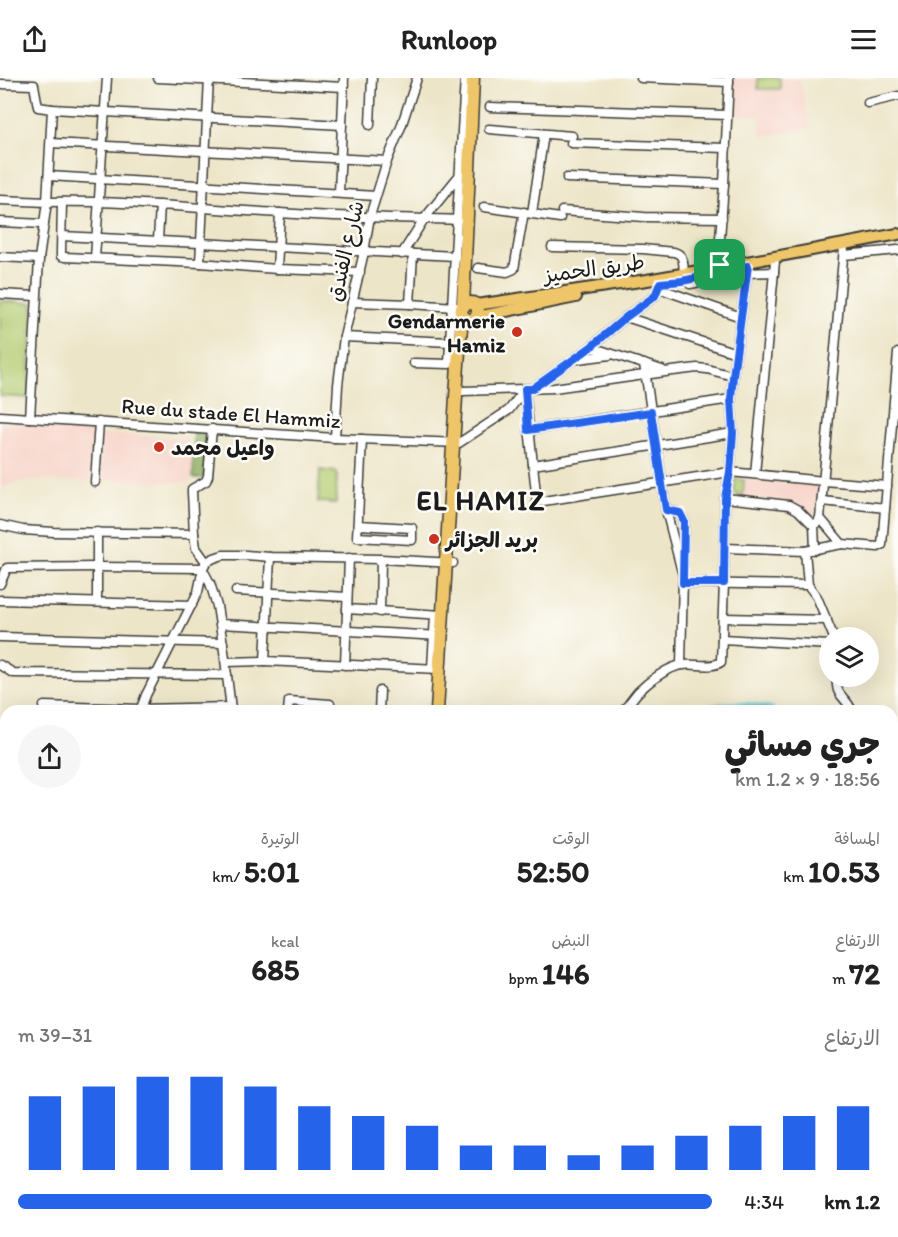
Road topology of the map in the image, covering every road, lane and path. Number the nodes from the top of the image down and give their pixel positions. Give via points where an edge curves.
1 (107, 78) edge
2 (158, 78) edge
3 (372, 78) edge
4 (417, 78) edge
5 (465, 78) edge
6 (473, 78) edge
7 (480, 78) edge
8 (641, 78) edge
9 (209, 79) edge
10 (729, 80) edge
11 (34, 81) edge
12 (344, 83) edge
13 (0, 84) edge
14 (898, 96) edge
15 (868, 103) dead end
16 (490, 107) dead end
17 (52, 110) junction
18 (105, 112) junction
19 (727, 115) junction
20 (207, 118) junction
21 (370, 124) dead end
22 (342, 125) junction
23 (489, 129) dead end
24 (544, 134) junction
25 (51, 143) junction
26 (102, 146) junction
27 (726, 148) junction
28 (206, 151) junction
29 (341, 159) junction
30 (387, 161) junction
31 (49, 176) junction
32 (459, 176) junction
33 (567, 178) dead end
34 (100, 179) junction
35 (724, 184) junction
36 (204, 185) junction
37 (339, 194) junction
38 (376, 196) junction
39 (0, 200) edge
40 (47, 202) junction
41 (62, 202) junction
42 (99, 202) junction
43 (160, 205) junction
44 (484, 207) dead end
45 (203, 208) junction
46 (280, 213) junction
47 (528, 213) junction
48 (370, 216) junction
49 (722, 218) junction
50 (424, 219) junction
51 (457, 220) junction
52 (0, 222) edge
53 (44, 224) junction
54 (62, 236) junction
55 (898, 236) edge
56 (96, 238) junction
57 (158, 240) junction
58 (201, 244) junction
59 (552, 247) dead end
60 (278, 248) junction
61 (898, 250) edge
62 (844, 251) junction
63 (364, 252) junction
64 (402, 254) junction
65 (413, 254) junction
66 (455, 256) junction
67 (0, 257) edge
68 (95, 258) junction
69 (39, 259) junction
70 (200, 263) junction
71 (774, 266) junction
72 (478, 268) dead end
73 (277, 269) junction
74 (720, 269) junction
75 (748, 270) junction
76 (360, 272) junction
77 (689, 279) junction
78 (659, 286) junction
79 (0, 294) edge
80 (36, 296) junction
81 (687, 298) junction
82 (352, 302) junction
83 (410, 304) junction
84 (469, 310) junction
85 (626, 317) junction
86 (741, 317) junction
87 (344, 337) junction
88 (450, 342) junction
89 (591, 347) junction
90 (736, 353) junction
91 (898, 353) edge
92 (612, 354) junction
93 (574, 359) junction
94 (414, 363) dead end
95 (458, 364) junction
96 (644, 364) junction
97 (665, 372) junction
98 (645, 375) junction
99 (733, 376) junction
100 (528, 389) junction
101 (463, 391) junction
102 (731, 399) junction
103 (651, 412) junction
104 (0, 416) edge
105 (30, 418) junction
106 (99, 422) junction
107 (212, 429) junction
108 (528, 430) junction
109 (733, 433) junction
110 (335, 438) junction
111 (362, 439) junction
112 (457, 443) junction
113 (656, 446) junction
114 (533, 465) junction
115 (730, 472) junction
116 (755, 474) junction
117 (824, 481) junction
118 (95, 482) dead end
119 (662, 482) junction
120 (887, 486) junction
121 (725, 498) junction
122 (823, 501) junction
123 (885, 508) junction
124 (666, 510) junction
125 (817, 521) junction
126 (0, 525) edge
127 (358, 525) junction
128 (97, 532) junction
129 (194, 534) junction
130 (842, 544) junction
131 (725, 548) junction
132 (815, 550) junction
133 (805, 551) junction
134 (270, 557) junction
135 (349, 558) junction
136 (381, 559) junction
137 (449, 563) junction
138 (97, 567) junction
139 (204, 567) junction
140 (683, 579) junction
141 (724, 583) junction
142 (0, 584) edge
143 (808, 585) junction
144 (236, 591) dead end
145 (268, 592) junction
146 (347, 597) junction
147 (0, 600) edge
148 (97, 602) junction
149 (192, 605) junction
150 (347, 609) junction
151 (380, 612) junction
152 (438, 615) junction
153 (723, 618) junction
154 (827, 620) junction
155 (220, 624) junction
156 (267, 626) junction
157 (830, 627) edge
158 (346, 631) junction
159 (437, 636) junction
160 (0, 637) edge
161 (722, 639) junction
162 (174, 641) junction
163 (223, 643) junction
164 (819, 644) edge
165 (265, 661) junction
166 (226, 662) junction
167 (345, 664) junction
168 (0, 665) edge
169 (681, 665) junction
170 (435, 668) junction
171 (158, 674) junction
172 (227, 675) junction
173 (836, 687) edge
174 (380, 691) dead end
175 (142, 705) edge
176 (231, 705) edge
177 (289, 705) edge
178 (330, 705) edge
179 (379, 705) edge
180 (437, 705) edge
181 (443, 705) edge
182 (628, 705) edge
183 (849, 705) edge

1 - 18 street
2 - 9 street
3 - 21 street
4 - 30 street, شارع الفندق
5 - 32 street
6 - 84 highway
7 - 84 highway
8 - 10 street
9 - 12 street
9 - 20 street
10 - 19 street
11 - 13 street
11 - 17 street via 38,107
12 - 22 street
14 - 15 street
16 - 19 street
17 - 18 street
17 - 25 street
18 - 20 street
18 - 26 street
19 - 27 street
20 - 22 street
20 - 28 street
22 - 29 street
23 - 24 street
24 - 27 street via 571,140
24 - 47 street
25 - 26 street
25 - 31 street
26 - 28 street
26 - 34 street
27 - 35 street
28 - 29 street
28 - 36 street
29 - 30 street
29 - 37 street
30 - 38 street, شارع الفندق
31 - 34 street
31 - 40 street
32 - 50 street
32 - 51 street
33 - 35 street
34 - 36 street
34 - 42 street
35 - 49 street
36 - 37 street
36 - 45 street
37 - 38 street
38 - 48 street, شارع الفندق
39 - 40 street
40 - 41 street
40 - 53 street
41 - 42 street
41 - 54 street
42 - 43 street
42 - 56 street
43 - 45 street
43 - 57 street
44 - 47 street
45 - 46 street
45 - 58 street
46 - 48 street
46 - 60 street
47 - 49 street
47 - 72 street via 514,269 507,272
48 - 50 street
48 - 63 street, شارع الفندق
49 - 74 street
50 - 51 street
50 - 64 street
51 - 66 street
52 - 53 street
53 - 69 street
54 - 56 street
54 - 68 street via 61,256
55 - 62 main road, طريق الحميز
55 - 74 main road, طريق الحميز
56 - 57 street
56 - 68 street
57 - 58 street
58 - 60 street
58 - 70 street
59 - 77 street via 679,253
60 - 63 street
60 - 73 street
61 - 62 street
62 - 71 main road, طريق الحميز
62 - 117 street
63 - 64 street
63 - 76 street, شارع الفندق
64 - 65 street
65 - 66 street
65 - 83 street
66 - 84 street
67 - 69 street
68 - 70 street
69 - 80 street
70 - 73 street
71 - 75 main road, طريق الحميز
71 - 116 street
73 - 76 street
74 - 75 main road, طريق الحميز
74 - 77 main road, طريق الحميز
75 - 77 street
75 - 86 street
76 - 82 street, شارع الفندق
77 - 78 main road, طريق الحميز
77 - 81 street
77 - 84 main road, طريق الحميز via 584,289
78 - 81 street
78 - 84 main road, طريق الحميز via 632,286
78 - 85 street via 655,296
79 - 80 street
80 - 105 street
81 - 86 street
82 - 83 street
82 - 87 street, شارع الفندق
83 - 84 street
84 - 88 street
84 - 95 highway
84 - 101 highway
85 - 89 street
85 - 90 street
86 - 90 street
87 - 88 street
87 - 110 street, شارع الفندق
88 - 94 street via 449,364
88 - 95 street
89 - 92 street
89 - 93 street
90 - 99 street
91 - 120 street
92 - 93 street
92 - 96 street
93 - 100 street
95 - 112 highway
96 - 97 street
96 - 98 street
97 - 98 street
97 - 99 street via 697,368
98 - 100 street
98 - 103 street
99 - 102 street
100 - 101 street
100 - 108 street
100 - 112 street via 509,410
101 - 112 highway
102 - 103 street
102 - 109 street
103 - 108 street
103 - 113 street
104 - 105 street, Rue du stade El Hammiz
105 - 106 street, Rue du stade El Hammiz
106 - 107 street, Rue du stade El Hammiz
106 - 118 street
107 - 110 street, Rue du stade El Hammiz
107 - 129 street via 207,481 192,489
108 - 114 street
109 - 113 street
109 - 115 street
110 - 111 street, Rue du stade El Hammiz
111 - 112 street, Rue du stade El Hammiz
111 - 127 street
112 - 137 highway
113 - 114 street
113 - 119 street
114 - 119 street via 537,502
115 - 116 street
115 - 119 street
115 - 121 street
116 - 117 street
117 - 120 street
117 - 122 street
119 - 124 street
120 - 123 street
121 - 125 street via 789,505 809,522
121 - 131 street
122 - 123 street
122 - 125 street
123 - 130 street via 882,545
124 - 140 street
124 - 140 street via 680,513 684,521
125 - 130 street
125 - 132 street
126 - 128 street via 35,531
127 - 127 street via 412,528 412,540 357,537
128 - 129 street
128 - 138 street
129 - 139 street
130 - 132 street
131 - 133 street
131 - 141 street
132 - 133 street
133 - 143 street
134 - 135 street
134 - 139 street via 223,555
134 - 145 street
135 - 136 street
135 - 146 street
136 - 137 street
136 - 151 street
137 - 152 highway
137 - 181 highway
138 - 139 street
138 - 142 street via 7,568
138 - 148 street
139 - 149 street
139 - 155 street
140 - 141 street
140 - 169 street
141 - 143 street
141 - 153 street
143 - 154 street
144 - 145 street
145 - 146 street
145 - 156 street
146 - 150 street
147 - 148 street
148 - 149 street
149 - 162 street
150 - 151 street
150 - 158 street
151 - 152 street
152 - 159 highway
153 - 154 street
153 - 161 street
154 - 157 street
155 - 156 street
155 - 163 street
156 - 158 street
156 - 165 street
158 - 159 street
158 - 167 street
159 - 170 highway
160 - 162 street
161 - 164 street
161 - 169 street via 719,664
162 - 163 street
162 - 171 street
163 - 166 street
165 - 166 street
165 - 167 street
166 - 172 street
167 - 170 street
168 - 171 street via 13,673
169 - 182 street via 640,691
170 - 180 highway
171 - 172 street
171 - 175 street
172 - 176 street
173 - 183 street
174 - 179 street
177 - 178 street via 289,701

